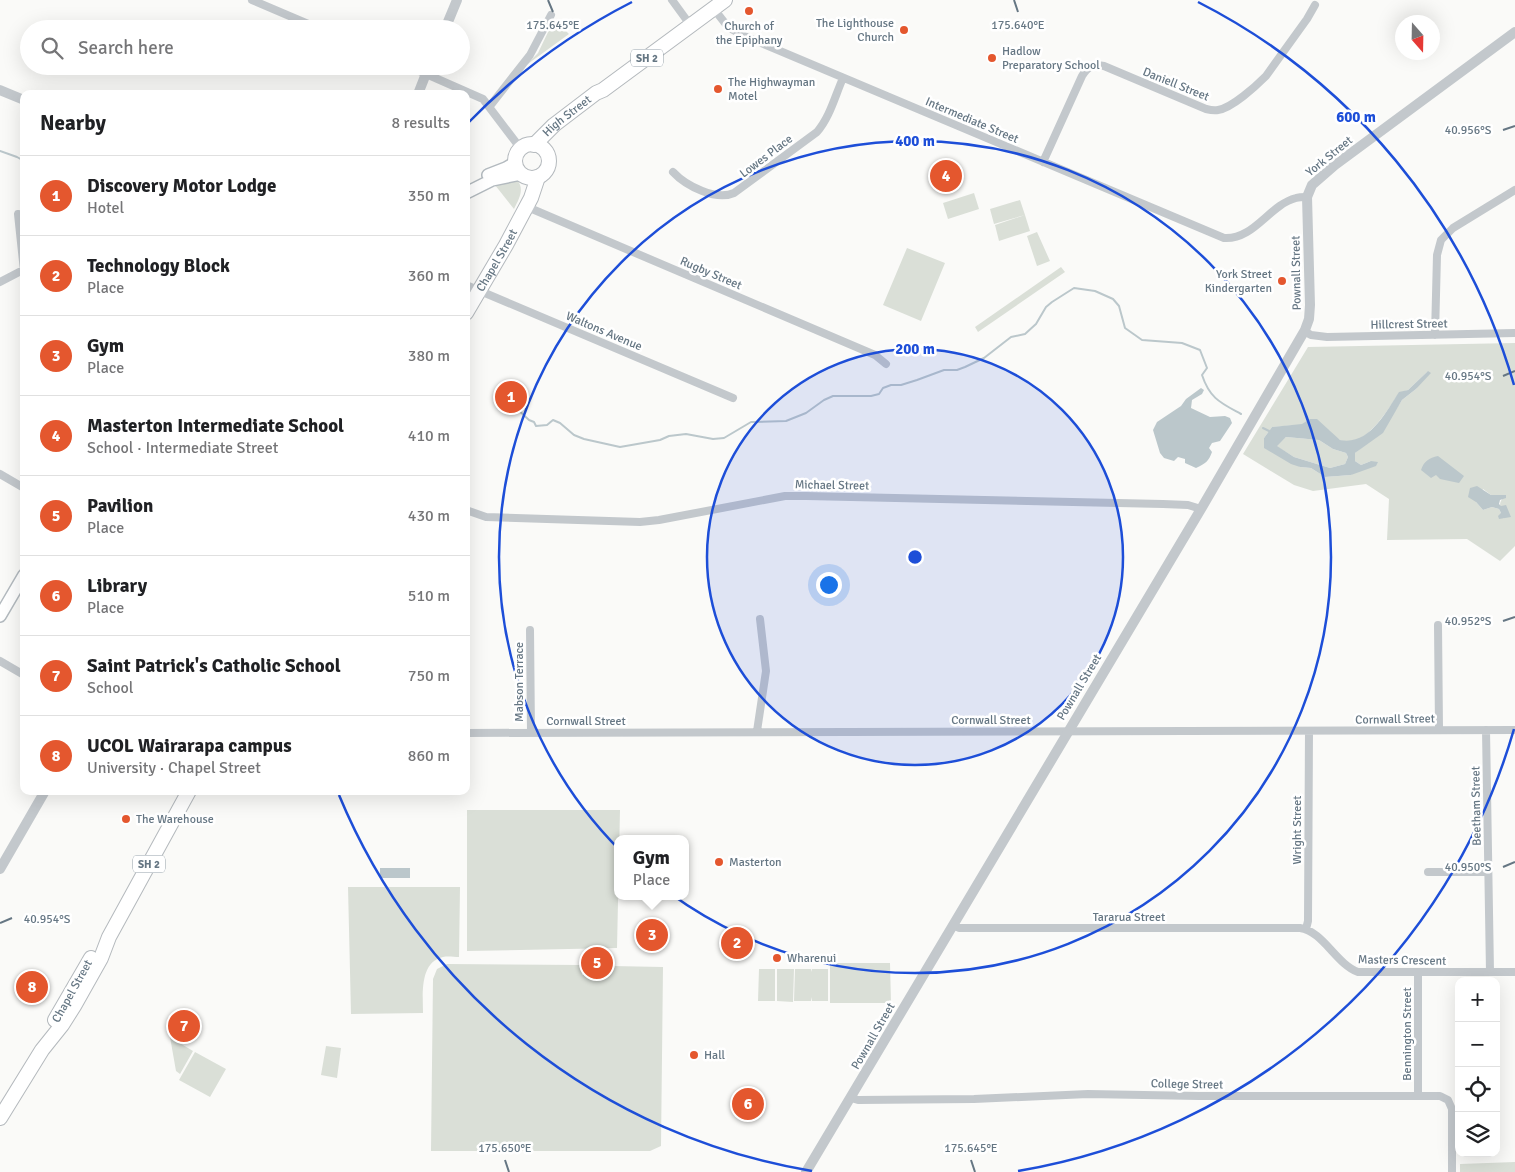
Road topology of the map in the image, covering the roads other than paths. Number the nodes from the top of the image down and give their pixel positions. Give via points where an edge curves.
1 (252, 0) edge
2 (457, 0) edge
3 (672, 0) edge
4 (725, 0) edge
5 (1315, 5) dead end
6 (714, 9) junction
7 (551, 15) dead end
8 (299, 20) edge
9 (449, 20) edge
10 (691, 26) junction
11 (1515, 32) edge
12 (426, 75) edge
13 (438, 75) edge
14 (843, 78) junction
15 (0, 90) edge
16 (420, 90) edge
17 (467, 90) edge
18 (603, 90) junction
19 (470, 92) edge
20 (20, 98) edge
21 (490, 106) junction
22 (548, 155) junction
23 (1043, 162) junction
24 (526, 164) junction
25 (673, 172) dead end
26 (470, 188) edge
27 (1515, 190) edge
28 (1307, 197) junction
29 (525, 206) junction
30 (1231, 239) joint
31 (20, 273) edge
32 (0, 282) edge
33 (470, 287) edge
34 (480, 291) junction
35 (470, 307) edge
36 (1304, 332) junction
37 (1515, 333) edge
38 (1435, 335) junction
39 (886, 364) dead end
40 (733, 398) dead end
41 (0, 474) edge
42 (20, 486) edge
43 (1201, 509) junction
44 (470, 511) edge
45 (20, 582) edge
46 (0, 616) edge
47 (760, 619) dead end
48 (1438, 625) dead end
49 (530, 630) dead end
50 (0, 661) edge
51 (20, 673) edge
52 (1439, 729) junction
53 (1486, 730) junction
54 (1515, 730) edge
55 (1068, 731) junction
56 (1309, 731) junction
57 (757, 732) junction
58 (470, 733) edge
59 (531, 733) junction
60 (43, 795) edge
61 (187, 795) edge
62 (0, 869) edge
63 (1428, 872) dead end
64 (1488, 872) junction
65 (953, 926) junction
66 (1306, 929) junction
67 (1418, 972) junction
68 (1490, 972) junction
69 (1515, 972) edge
70 (1418, 1096) junction
71 (851, 1098) junction
72 (0, 1118) edge
73 (806, 1172) edge
74 (1452, 1172) edge

1 - 8 street
2 - 9 street
3 - 10 street
4 - 6 highway, High Street / SH 2
5 - 23 street, Daniell Street via 1266,76 1226,108 1216,111 1104,66 1096,64 1087,68
6 - 10 highway, High Street / SH 2
6 - 14 street, Intermediate Street via 734,32
7 - 21 street via 530,55
10 - 18 highway, High Street / SH 2
11 - 28 street, York Street via 1318,179
12 - 16 street
13 - 17 street
14 - 23 street, Intermediate Street
14 - 25 street, Lowes Place via 817,132 729,196 717,196 685,182
15 - 20 street
18 - 22 highway, High Street / SH 2 via 599,97 557,130
18 - 24 highway, High Street / SH 2 via 554,125
19 - 21 street
21 - 24 street
22 - 24 highway via 544,149
22 - 24 highway, SH 2 via 548,167 544,173
23 - 30 street, Intermediate Street via 1217,236
24 - 26 main road, High Street via 483,177
24 - 29 highway, Chapel Street / SH 2 via 531,198
27 - 38 street via 1453,228 1441,240 1437,255
28 - 30 street, York Street via 1289,201 1244,234
28 - 36 street, Pownall Street via 1310,311
29 - 34 highway, Chapel Street / SH 2
29 - 39 street, Rugby Street via 866,351
31 - 32 street
33 - 34 street, Waltons Avenue
34 - 35 highway, Chapel Street / SH 2
34 - 40 street, Waltons Avenue
36 - 38 street, Hillcrest Street via 1327,337
36 - 43 street, Pownall Street
37 - 38 street, Hillcrest Street
41 - 42 street
43 - 44 street, Michael Street via 1163,504 799,496 769,498 640,522 486,517
43 - 55 street, Pownall Street
45 - 46 main road
47 - 57 street via 766,671
48 - 52 street
49 - 59 street, Mabson Terrace
50 - 51 street
52 - 53 street, Cornwall Street
52 - 56 street, Cornwall Street
53 - 54 street, Cornwall Street
53 - 64 street, Beetham Street
55 - 56 street, Cornwall Street
55 - 57 street, Cornwall Street
55 - 65 street, Pownall Street
56 - 66 street, Wright Street
57 - 59 street, Cornwall Street
58 - 59 street, Cornwall Street
60 - 62 street
61 - 72 highway, Chapel Street / SH 2 via 82,993
63 - 64 street
64 - 68 street, Beetham Street
65 - 66 street, Tararua Street
65 - 71 street, Pownall Street
66 - 67 street, Masters Crescent via 1351,970 1366,973
67 - 68 street, Masters Crescent
67 - 70 street, Bennington Street
68 - 69 street, Masters Crescent
70 - 71 street, College Street via 1088,1094 974,1099
70 - 74 street, College Street via 1440,1096 1450,1104
71 - 73 street, Pownall Street

